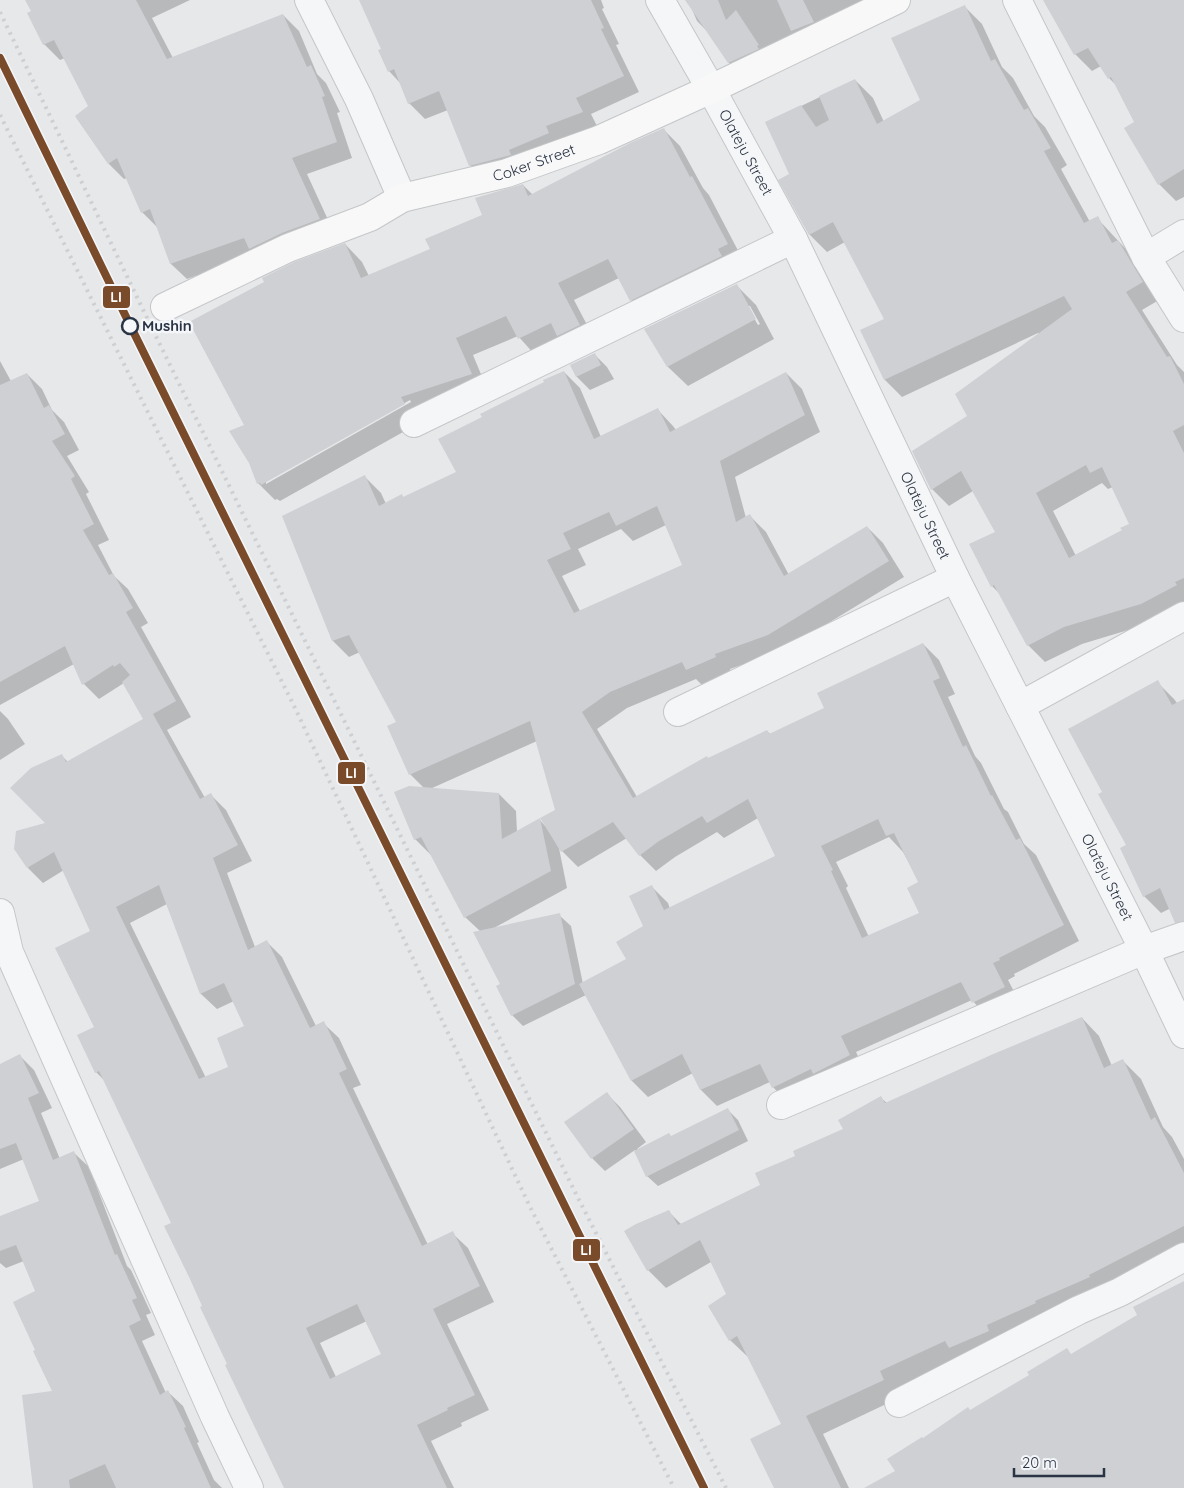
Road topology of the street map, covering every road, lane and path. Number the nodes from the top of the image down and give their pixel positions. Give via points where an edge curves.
1 (309, 0) edge
2 (660, 0) edge
3 (896, 0) edge
4 (1017, 0) edge
5 (711, 89) junction
6 (402, 198) junction
7 (1184, 234) edge
8 (793, 239) junction
9 (1146, 257) junction
10 (165, 307) dead end
11 (1184, 318) edge
12 (414, 423) dead end
13 (955, 578) junction
14 (1184, 616) edge
15 (1020, 706) junction
16 (678, 712) dead end
17 (0, 913) edge
18 (1184, 936) edge
19 (1144, 950) junction
20 (1184, 1034) edge
21 (781, 1105) dead end
22 (1184, 1257) edge
23 (899, 1403) dead end
24 (249, 1488) edge

1 - 6 street via 359,99
2 - 5 street, Olateju Street
3 - 5 street, Coker Street
4 - 9 street
5 - 6 street, Coker Street via 600,140 516,170
5 - 8 street, Olateju Street
6 - 10 street, Coker Street via 370,217 288,248
7 - 9 street
8 - 12 street
8 - 13 street, Olateju Street
9 - 11 street
13 - 15 street, Olateju Street
13 - 16 street
14 - 15 street
15 - 19 street, Olateju Street
17 - 24 street via 9,952
18 - 19 street
19 - 20 street, Olateju Street
19 - 21 street
22 - 23 street

